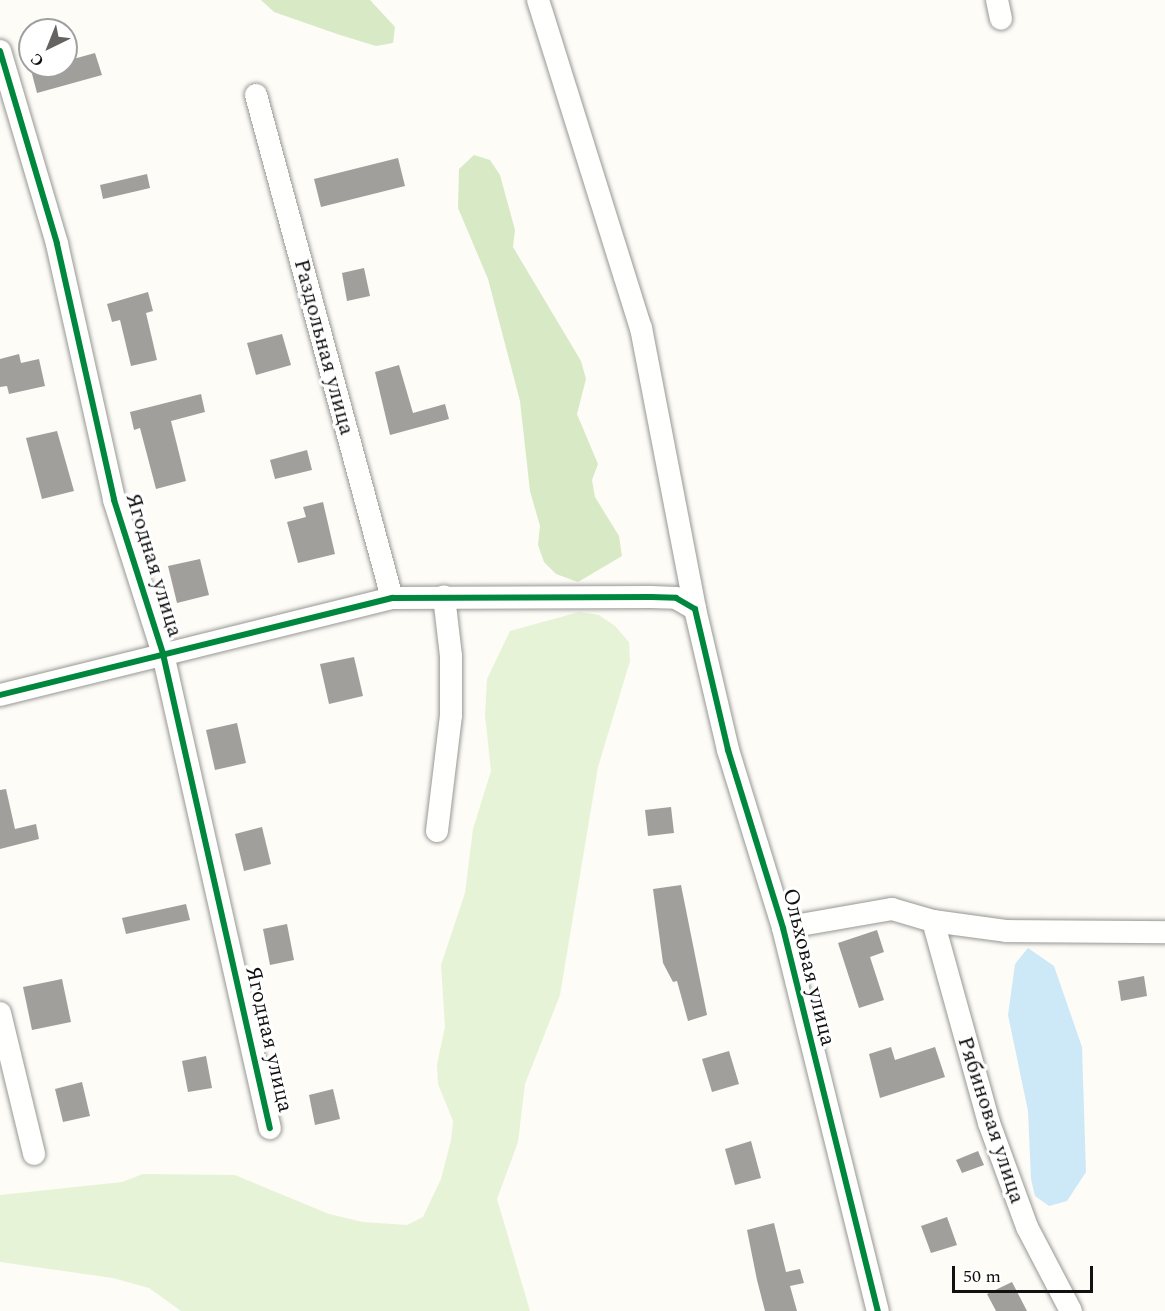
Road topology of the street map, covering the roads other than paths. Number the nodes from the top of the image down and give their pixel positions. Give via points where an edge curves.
1 (538, 0) edge
2 (0, 51) edge
3 (256, 95) dead end
4 (444, 596) junction
5 (392, 598) junction
6 (694, 609) junction
7 (163, 654) junction
8 (0, 695) edge
9 (437, 831) dead end
10 (933, 921) junction
11 (783, 928) junction
12 (1165, 932) edge
13 (0, 1013) edge
14 (270, 1128) dead end
15 (34, 1155) dead end
16 (878, 1311) edge
17 (1071, 1311) edge

1 - 6 street, Ольховая улица via 641,328
2 - 7 street, Ягодная улица via 57,244 114,500
3 - 5 street, Раздольная улица
4 - 5 street
4 - 6 street via 676,598
4 - 9 street via 451,656 451,715
5 - 7 street
6 - 11 street, Ольховая улица via 728,750
7 - 8 street
7 - 14 street, Ягодная улица
10 - 11 street via 892,909
10 - 12 street via 1007,931
10 - 17 street, Рябиновая улица via 989,1122 1027,1227
11 - 16 street, Ольховая улица
13 - 15 street

